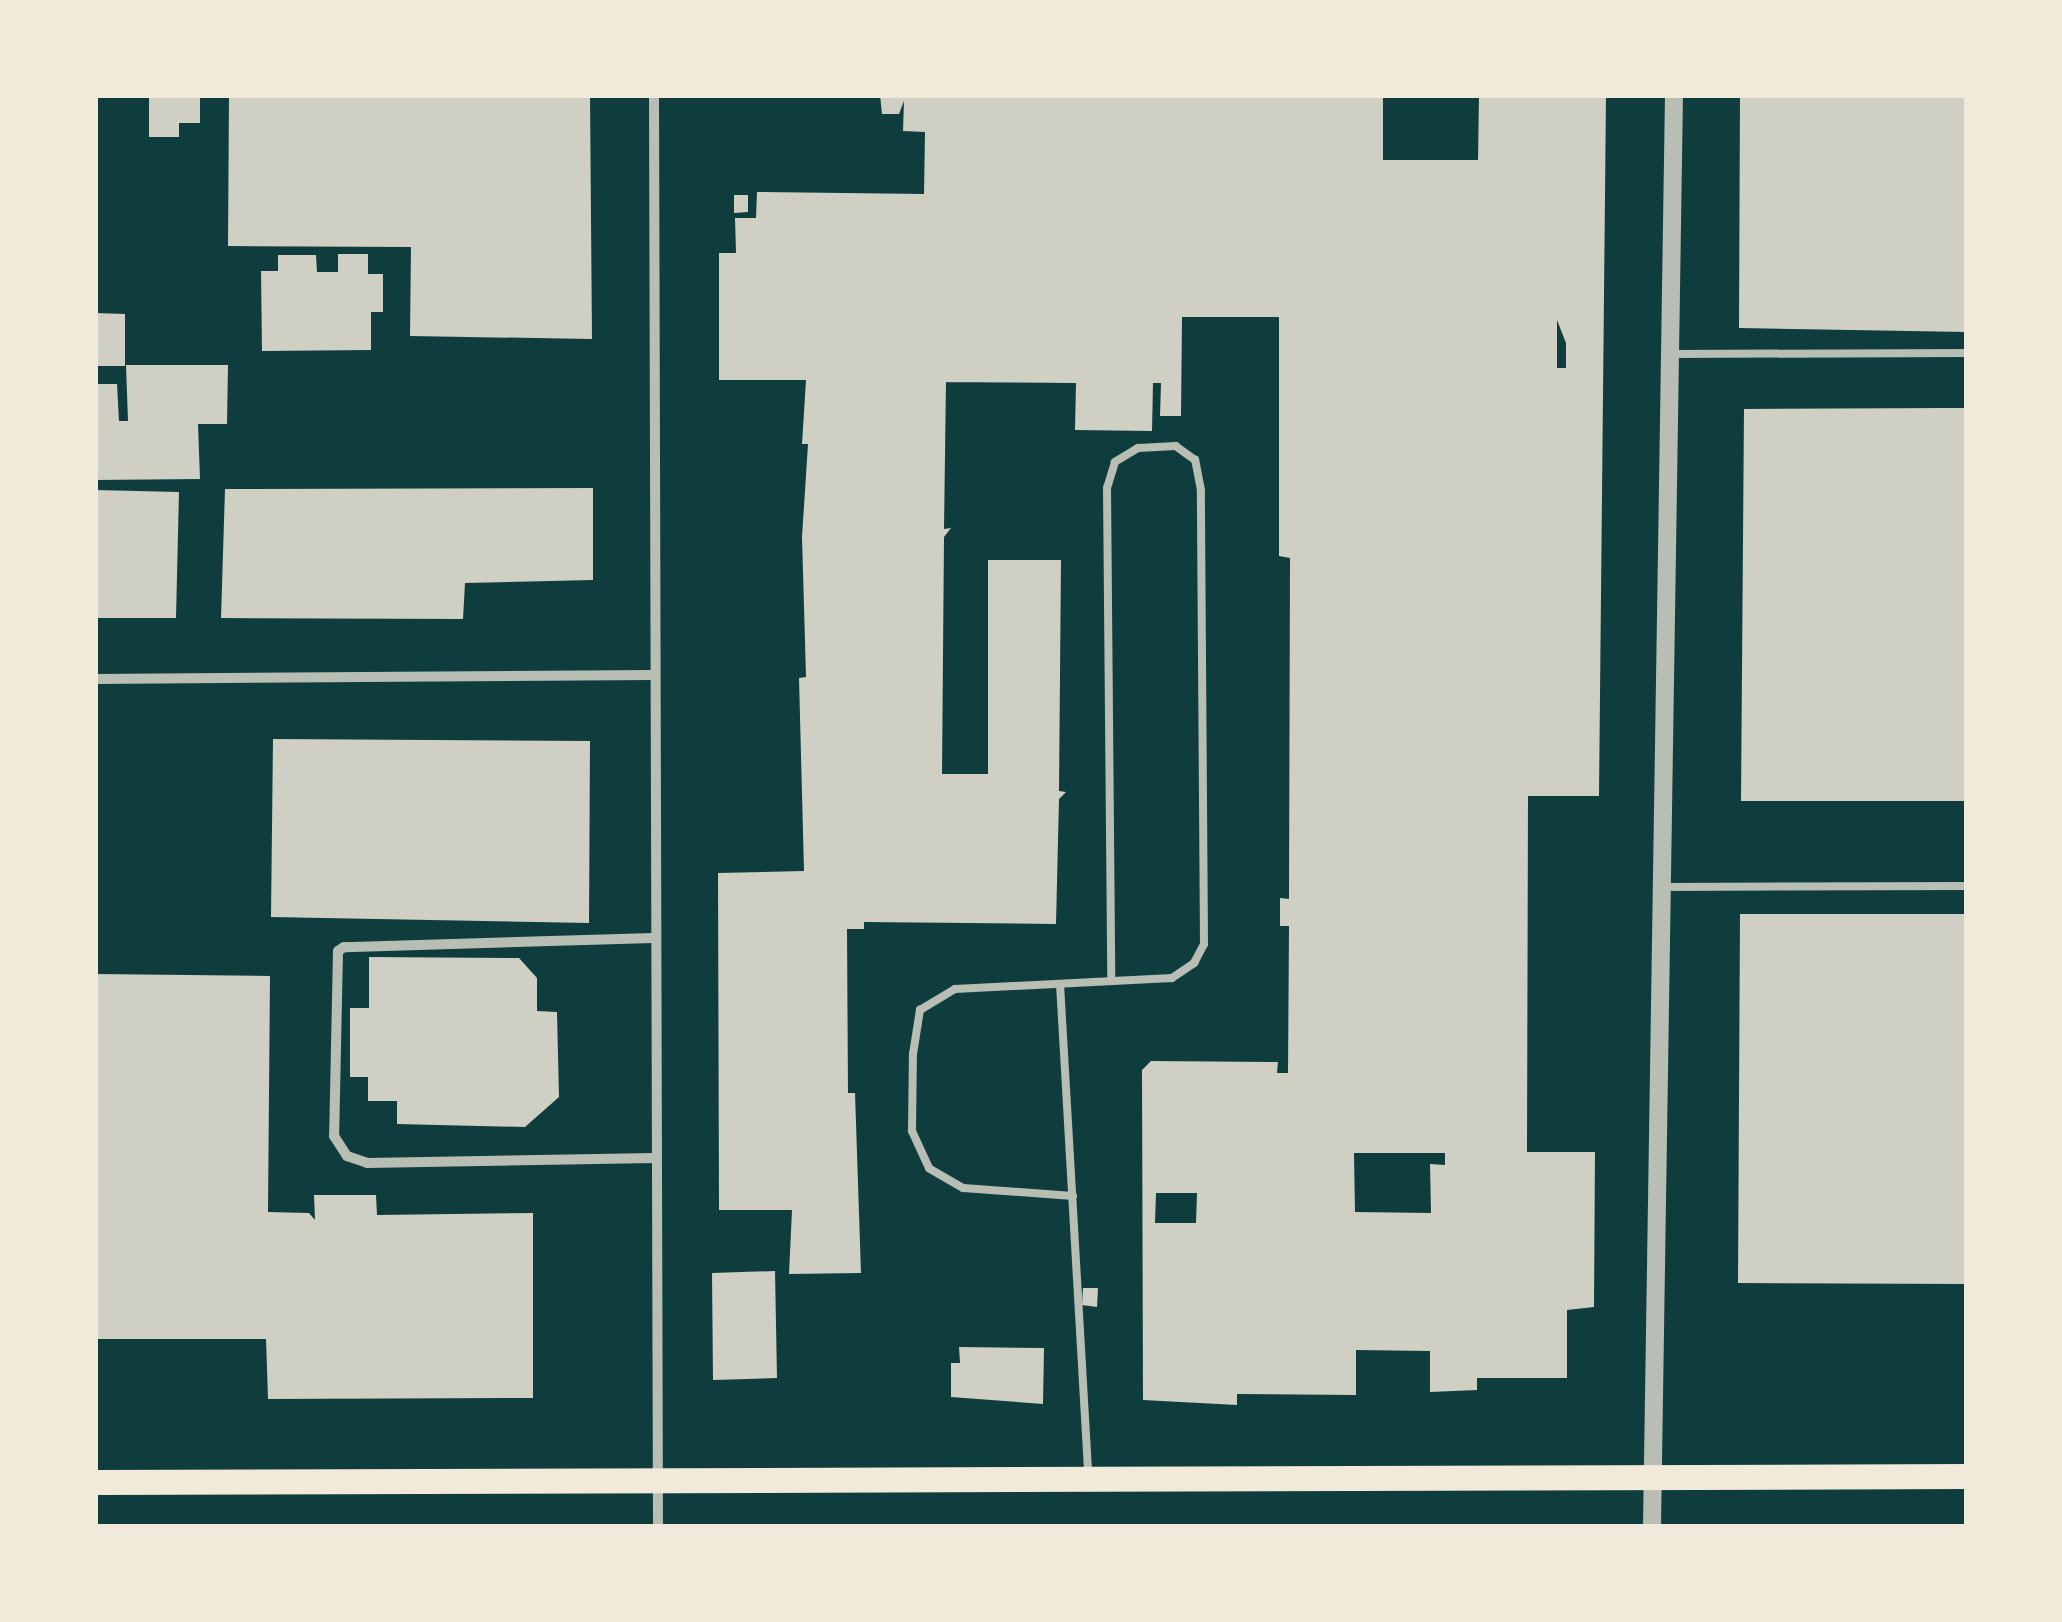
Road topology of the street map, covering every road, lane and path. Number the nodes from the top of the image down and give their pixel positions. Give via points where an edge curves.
1 (654, 95) edge
2 (1674, 95) edge
3 (1967, 352) edge
4 (1670, 354) junction
5 (652, 675) junction
6 (95, 680) edge
7 (1967, 886) edge
8 (1661, 887) junction
9 (653, 938) junction
10 (1111, 980) junction
11 (1060, 984) junction
12 (655, 1158) junction
13 (1073, 1196) junction
14 (1967, 1476) edge
15 (1651, 1480) junction
16 (95, 1482) edge
17 (658, 1482) junction
18 (1088, 1482) junction
19 (658, 1527) edge
20 (1652, 1527) edge

1 - 5 street
2 - 4 street
3 - 4 lane
4 - 8 street
5 - 6 street
5 - 9 street
7 - 8 lane
8 - 15 street
9 - 12 street
9 - 12 street via 344,946 338,951 334,1136 347,1156 366,1163
10 - 10 lane via 1172,978 1194,963 1204,944 1201,490 1196,460 1176,446 1138,448 1115,462 1107,488
10 - 11 lane
11 - 13 lane
11 - 13 lane via 955,989 920,1010 912,1131 928,1168 963,1188
12 - 17 street
13 - 18 lane
14 - 15 main road
15 - 18 main road
15 - 20 street
16 - 17 main road
17 - 18 main road
17 - 19 street

